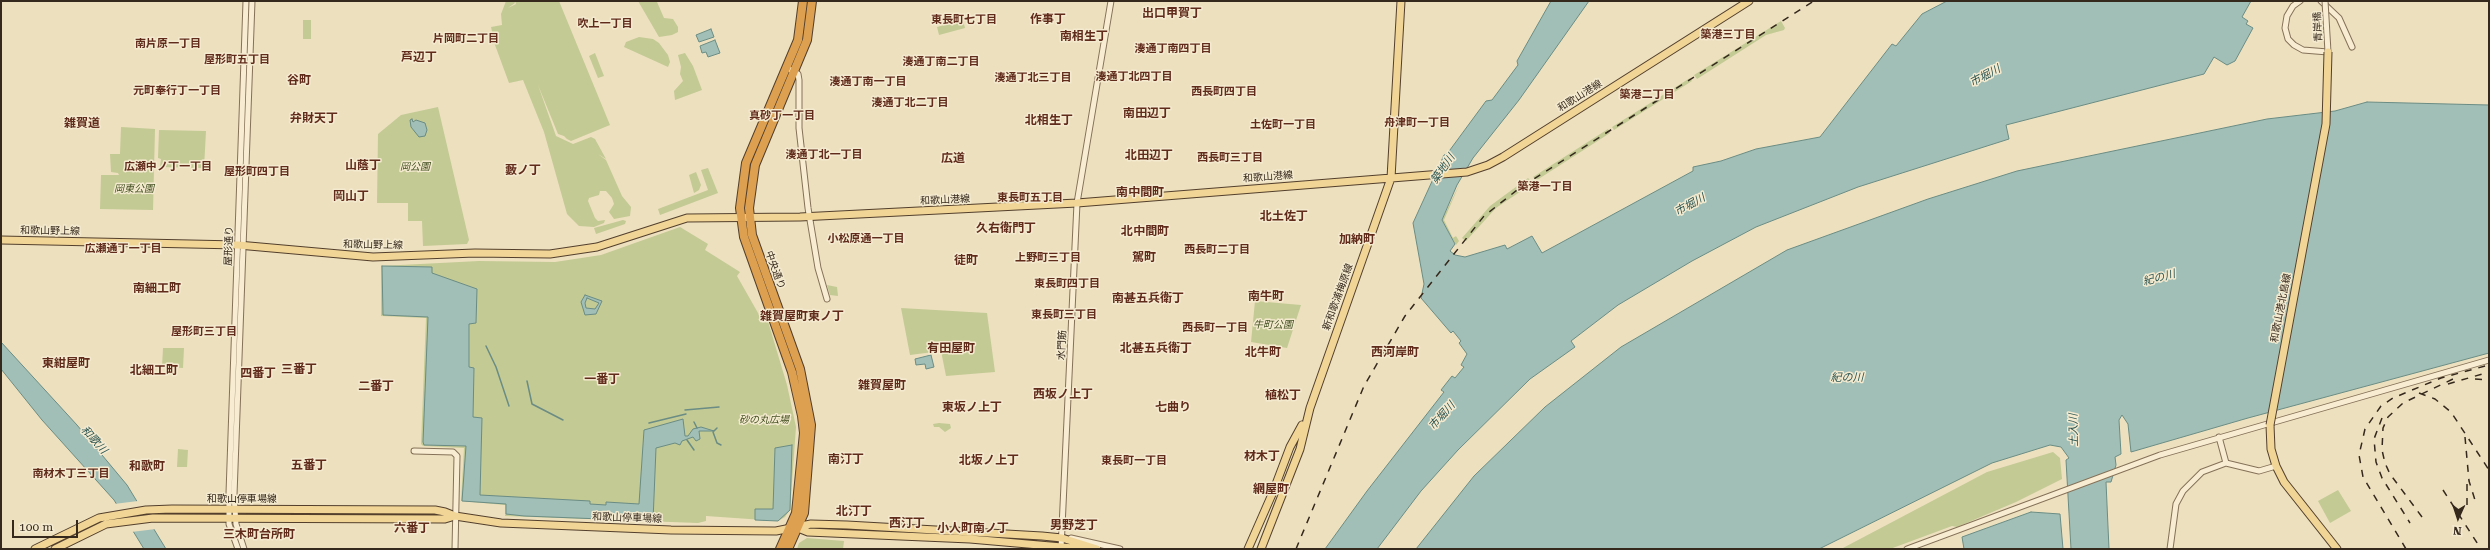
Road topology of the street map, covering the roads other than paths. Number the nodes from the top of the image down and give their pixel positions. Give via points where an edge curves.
1 (246, 1) edge
2 (252, 1) edge
3 (804, 1) edge
4 (812, 1) edge
5 (1111, 1) edge
6 (1402, 1) edge
7 (1749, 1) edge
8 (2300, 1) edge
9 (2321, 1) edge
10 (2325, 1) edge
11 (2352, 47) dead end
12 (2328, 52) junction
13 (790, 69) junction
14 (1391, 178) junction
15 (1077, 203) junction
16 (809, 216) junction
17 (745, 219) junction
18 (1, 240) edge
19 (241, 245) junction
20 (827, 299) dead end
21 (2489, 360) edge
22 (1302, 428) junction
23 (2219, 437) junction
24 (414, 450) dead end
25 (2226, 463) junction
26 (2276, 466) junction
27 (232, 513) junction
28 (455, 516) junction
29 (790, 528) junction
30 (798, 528) junction
31 (1261, 532) junction
32 (1061, 544) edge
33 (35, 549) edge
34 (55, 549) edge
35 (238, 549) edge
36 (244, 549) edge
37 (455, 549) edge
38 (780, 549) edge
39 (788, 549) edge
40 (1086, 549) edge
41 (1097, 549) edge
42 (1120, 549) edge
43 (1248, 549) edge
44 (1252, 549) edge
45 (1257, 549) edge
46 (1261, 549) edge
47 (1907, 549) edge
48 (2170, 549) edge
49 (2337, 549) edge

1 - 19 street, 屋形通り
2 - 19 street, 屋形通り
3 - 13 highway, 中央通り via 800,32
4 - 13 highway, 中央通り via 809,35
5 - 15 street, 水門筋
6 - 14 main road, 新和歌浦梅原線
7 - 14 main road, 和歌山港線 via 1488,165 1467,172
8 - 12 street via 2293,6 2287,16 2285,28 2288,39 2303,50
9 - 11 street via 2339,18
10 - 12 street, 青岸橋, bridge
12 - 26 main road, 和歌山港北島線, bridge via 2326,124 2270,425 2271,449
13 - 16 street via 799,80 799,128
13 - 17 highway, 中央通り via 755,165
14 - 15 main road, 和歌山港線
14 - 22 main road, 新和歌浦梅原線
15 - 16 main road, 和歌山港線
15 - 32 street, 水門筋
16 - 17 main road, 和歌山港線
16 - 20 street via 818,268
17 - 19 main road, 和歌山野上線 via 687,218 601,246 550,254 475,253 373,257
17 - 29 highway, 中央通り via 744,237 792,372 802,416 804,433 799,496
17 - 30 highway, 中央通り via 800,369 810,417 806,496 804,513
18 - 19 main road, 和歌山野上線
19 - 27 street, 屋形通り via 235,492
19 - 27 street, 屋形通り via 229,492
21 - 23 street
22 - 31 main road
22 - 43 main road, 新和歌浦梅原線 via 1290,447
22 - 46 main road, 新和歌浦梅原線 via 1292,471
23 - 25 street
23 - 47 street via 2129,467
24 - 28 street via 456,454
25 - 26 street via 2259,471
25 - 48 street via 2202,472 2180,495
26 - 49 main road, 和歌山港北島線 via 2284,482
27 - 28 main road, 和歌山停車場線 via 445,519
27 - 33 main road, 和歌山停車場線 via 146,510 119,514 89,522
27 - 34 main road, 和歌山停車場線 via 150,518 106,524
27 - 35 street via 232,536
27 - 36 street
28 - 29 main road, 和歌山停車場線 via 501,523 635,529 776,531
28 - 37 street
29 - 30 main road, 和歌山停車場線
29 - 38 highway, 中央通り
30 - 32 main road, 和歌山停車場線 via 811,524 847,525
30 - 39 highway, 中央通り
31 - 44 main road
31 - 45 main road
32 - 40 main road
32 - 41 main road
32 - 42 street via 1075,539

